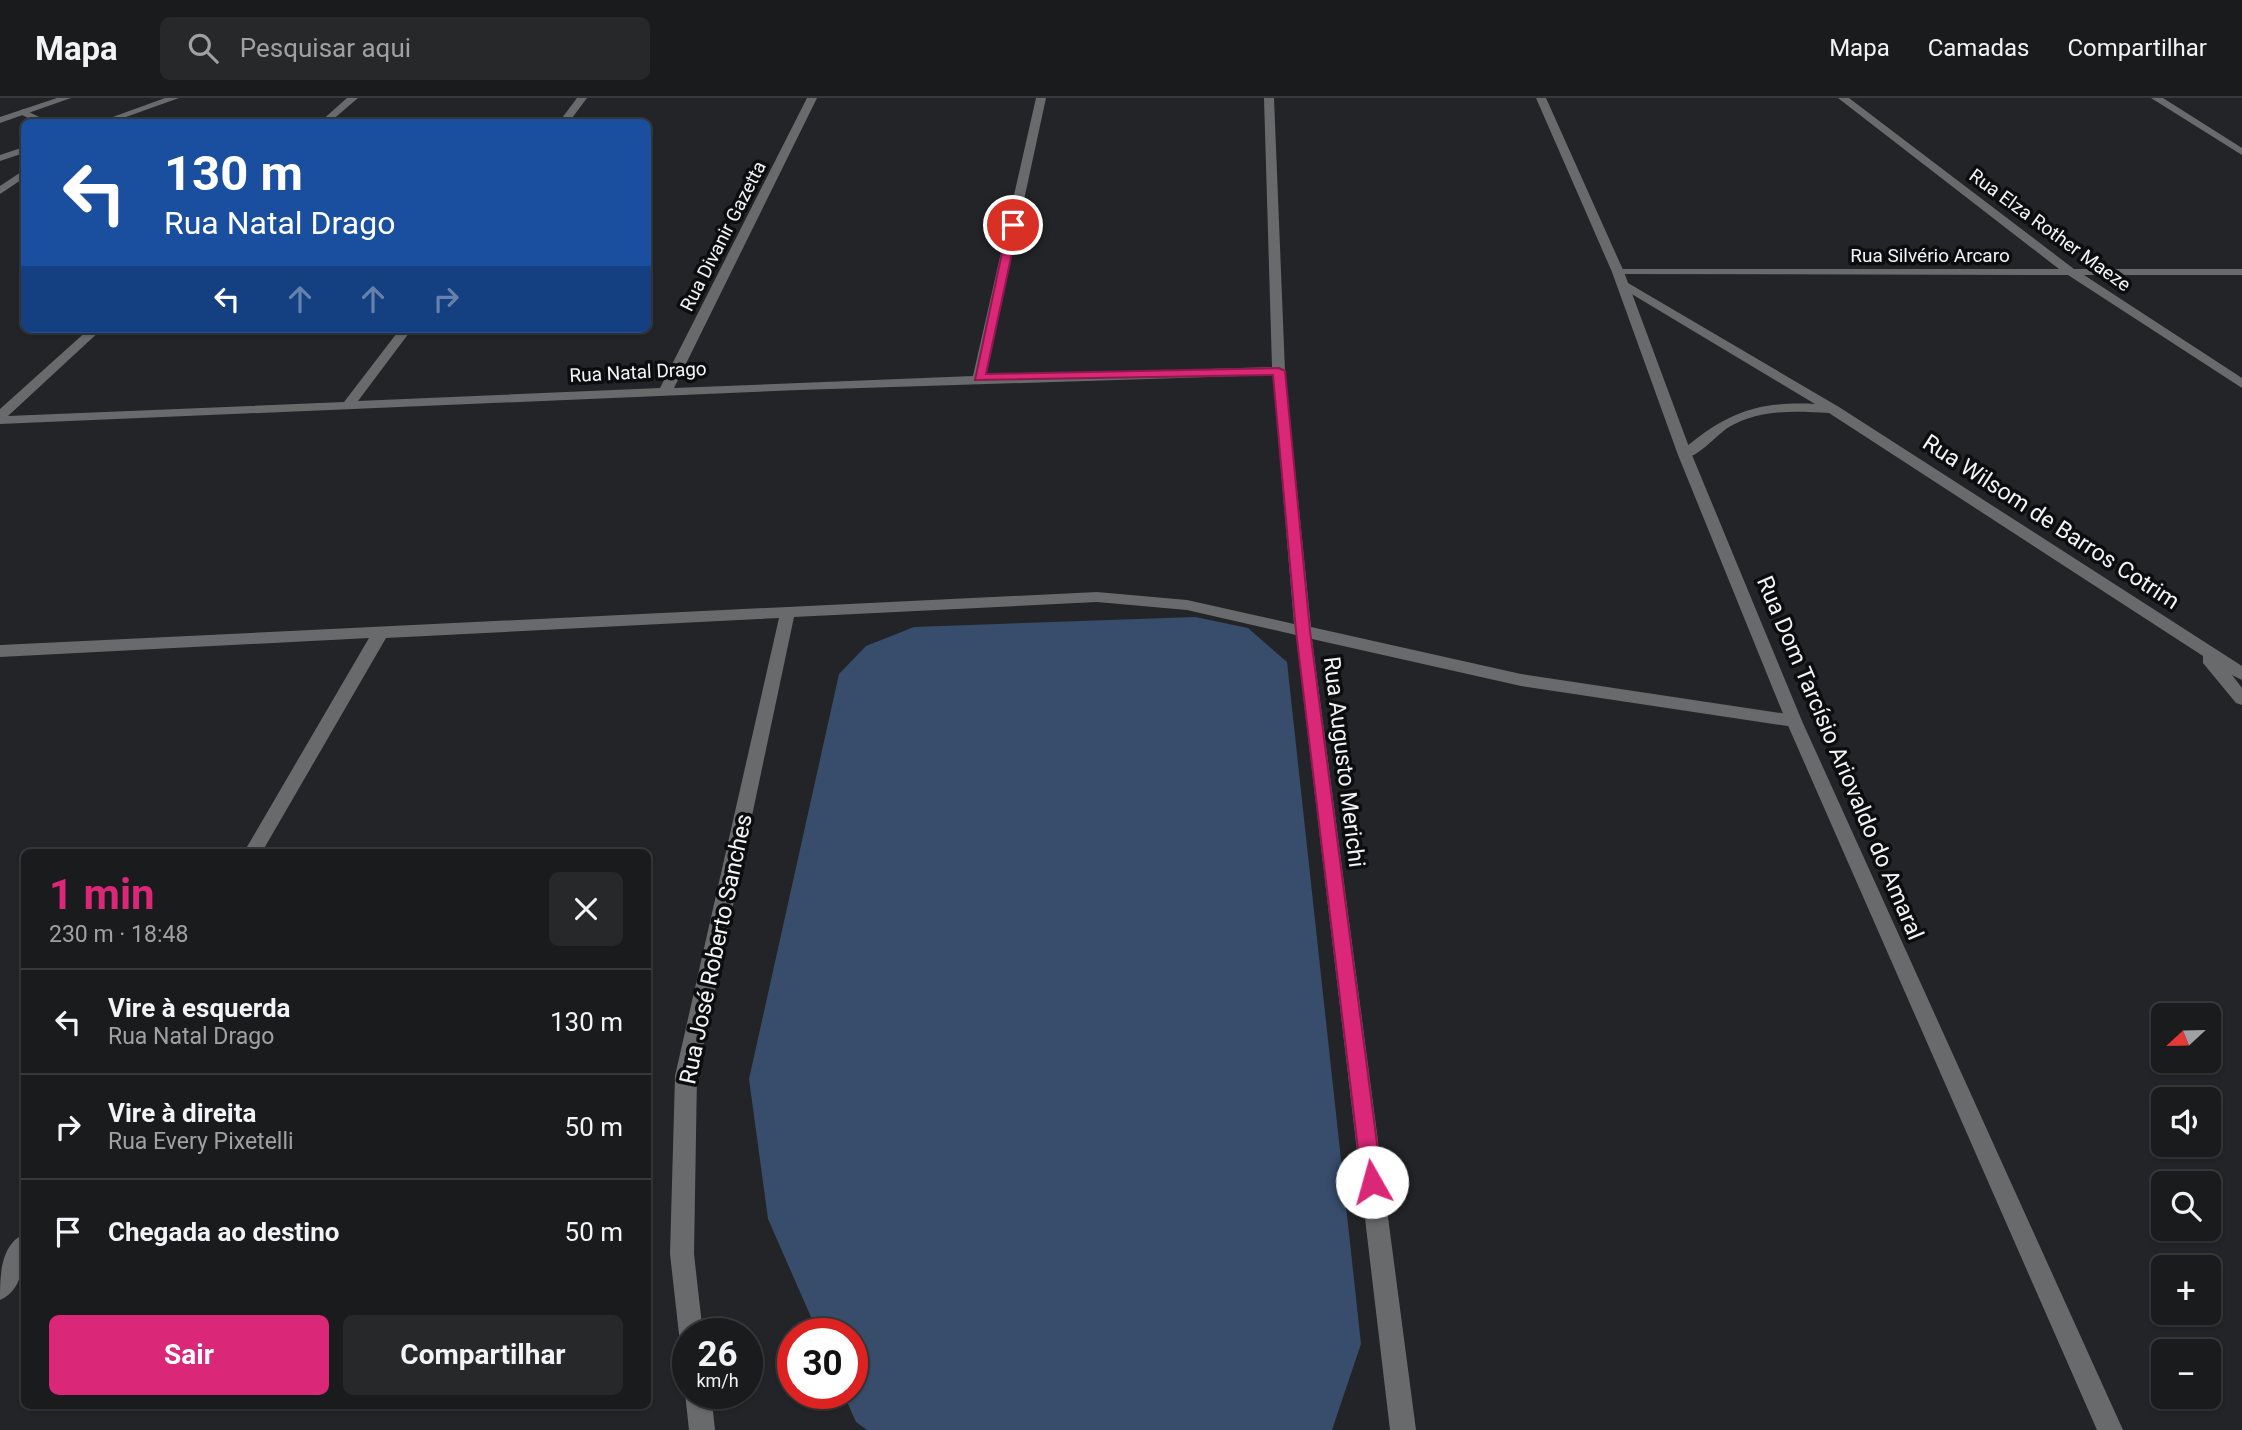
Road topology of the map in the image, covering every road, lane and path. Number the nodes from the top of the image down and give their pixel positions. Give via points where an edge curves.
1 (65, 98) edge
2 (174, 98) edge
3 (353, 98) edge
4 (582, 98) edge
5 (812, 98) edge
6 (1041, 98) edge
7 (1269, 98) edge
8 (1541, 98) edge
9 (1843, 98) edge
10 (2156, 98) edge
11 (23, 112) junction
12 (36, 119) edge
13 (113, 119) edge
14 (329, 119) edge
15 (566, 119) edge
16 (0, 120) edge
17 (21, 151) edge
18 (2242, 152) edge
19 (0, 158) edge
20 (21, 175) edge
21 (0, 191) edge
22 (2071, 272) junction
23 (2242, 272) edge
24 (1621, 278) junction
25 (92, 333) edge
26 (403, 333) edge
27 (1279, 371) junction
28 (979, 378) junction
29 (2242, 384) edge
30 (666, 390) junction
31 (347, 406) junction
32 (1834, 410) junction
33 (0, 418) edge
34 (1685, 455) junction
35 (788, 611) junction
36 (1303, 631) junction
37 (381, 632) junction
38 (2196, 642) junction
39 (0, 651) edge
40 (2242, 674) edge
41 (2242, 699) edge
42 (1794, 721) junction
43 (255, 849) edge
44 (21, 1251) edge
45 (0, 1288) edge
46 (689, 1318) edge
47 (700, 1409) edge
48 (702, 1430) edge
49 (1403, 1430) edge
50 (2110, 1430) edge

1 - 11 street
2 - 13 street
3 - 14 street
4 - 15 street
5 - 30 street, Rua Divanir Gazetta
6 - 28 street
7 - 27 street, Rua Augusto Merichi
8 - 24 street, Rua Dom Tarcísio Ariovaldo do Amaral
9 - 22 street, Rua Elza Rother Maeze
10 - 18 street
11 - 12 street
11 - 16 street
17 - 19 street
20 - 21 street
22 - 23 street, Rua Silvério Arcaro
22 - 24 street, Rua Silvério Arcaro
22 - 29 street, Rua Elza Rother Maeze
24 - 32 street, Rua Wilsom de Barros Cotrim
24 - 34 street, Rua Dom Tarcísio Ariovaldo do Amaral
25 - 33 street
26 - 31 street
27 - 28 street, Rua Natal Drago
27 - 36 street, Rua Augusto Merichi
28 - 30 street, Rua Natal Drago
30 - 31 street, Rua Natal Drago
31 - 33 street, Rua Natal Drago
32 - 34 street, Rua Wilsom de Barros Cotrim via 1785,407 1748,412 1717,426
32 - 38 street, Rua Wilsom de Barros Cotrim
34 - 42 street, Rua Dom Tarcísio Ariovaldo do Amaral
35 - 36 street via 1097,597 1187,606
35 - 37 street
35 - 46 street, Rua José Roberto Sanches via 686,1076 682,1254
36 - 42 street via 1521,680
36 - 49 street, Rua Augusto Merichi
37 - 39 street
37 - 43 street
38 - 40 street, Rua Wilsom de Barros Cotrim
38 - 41 street
42 - 50 street, Rua Dom Tarcísio Ariovaldo do Amaral
44 - 45 street
47 - 48 street

